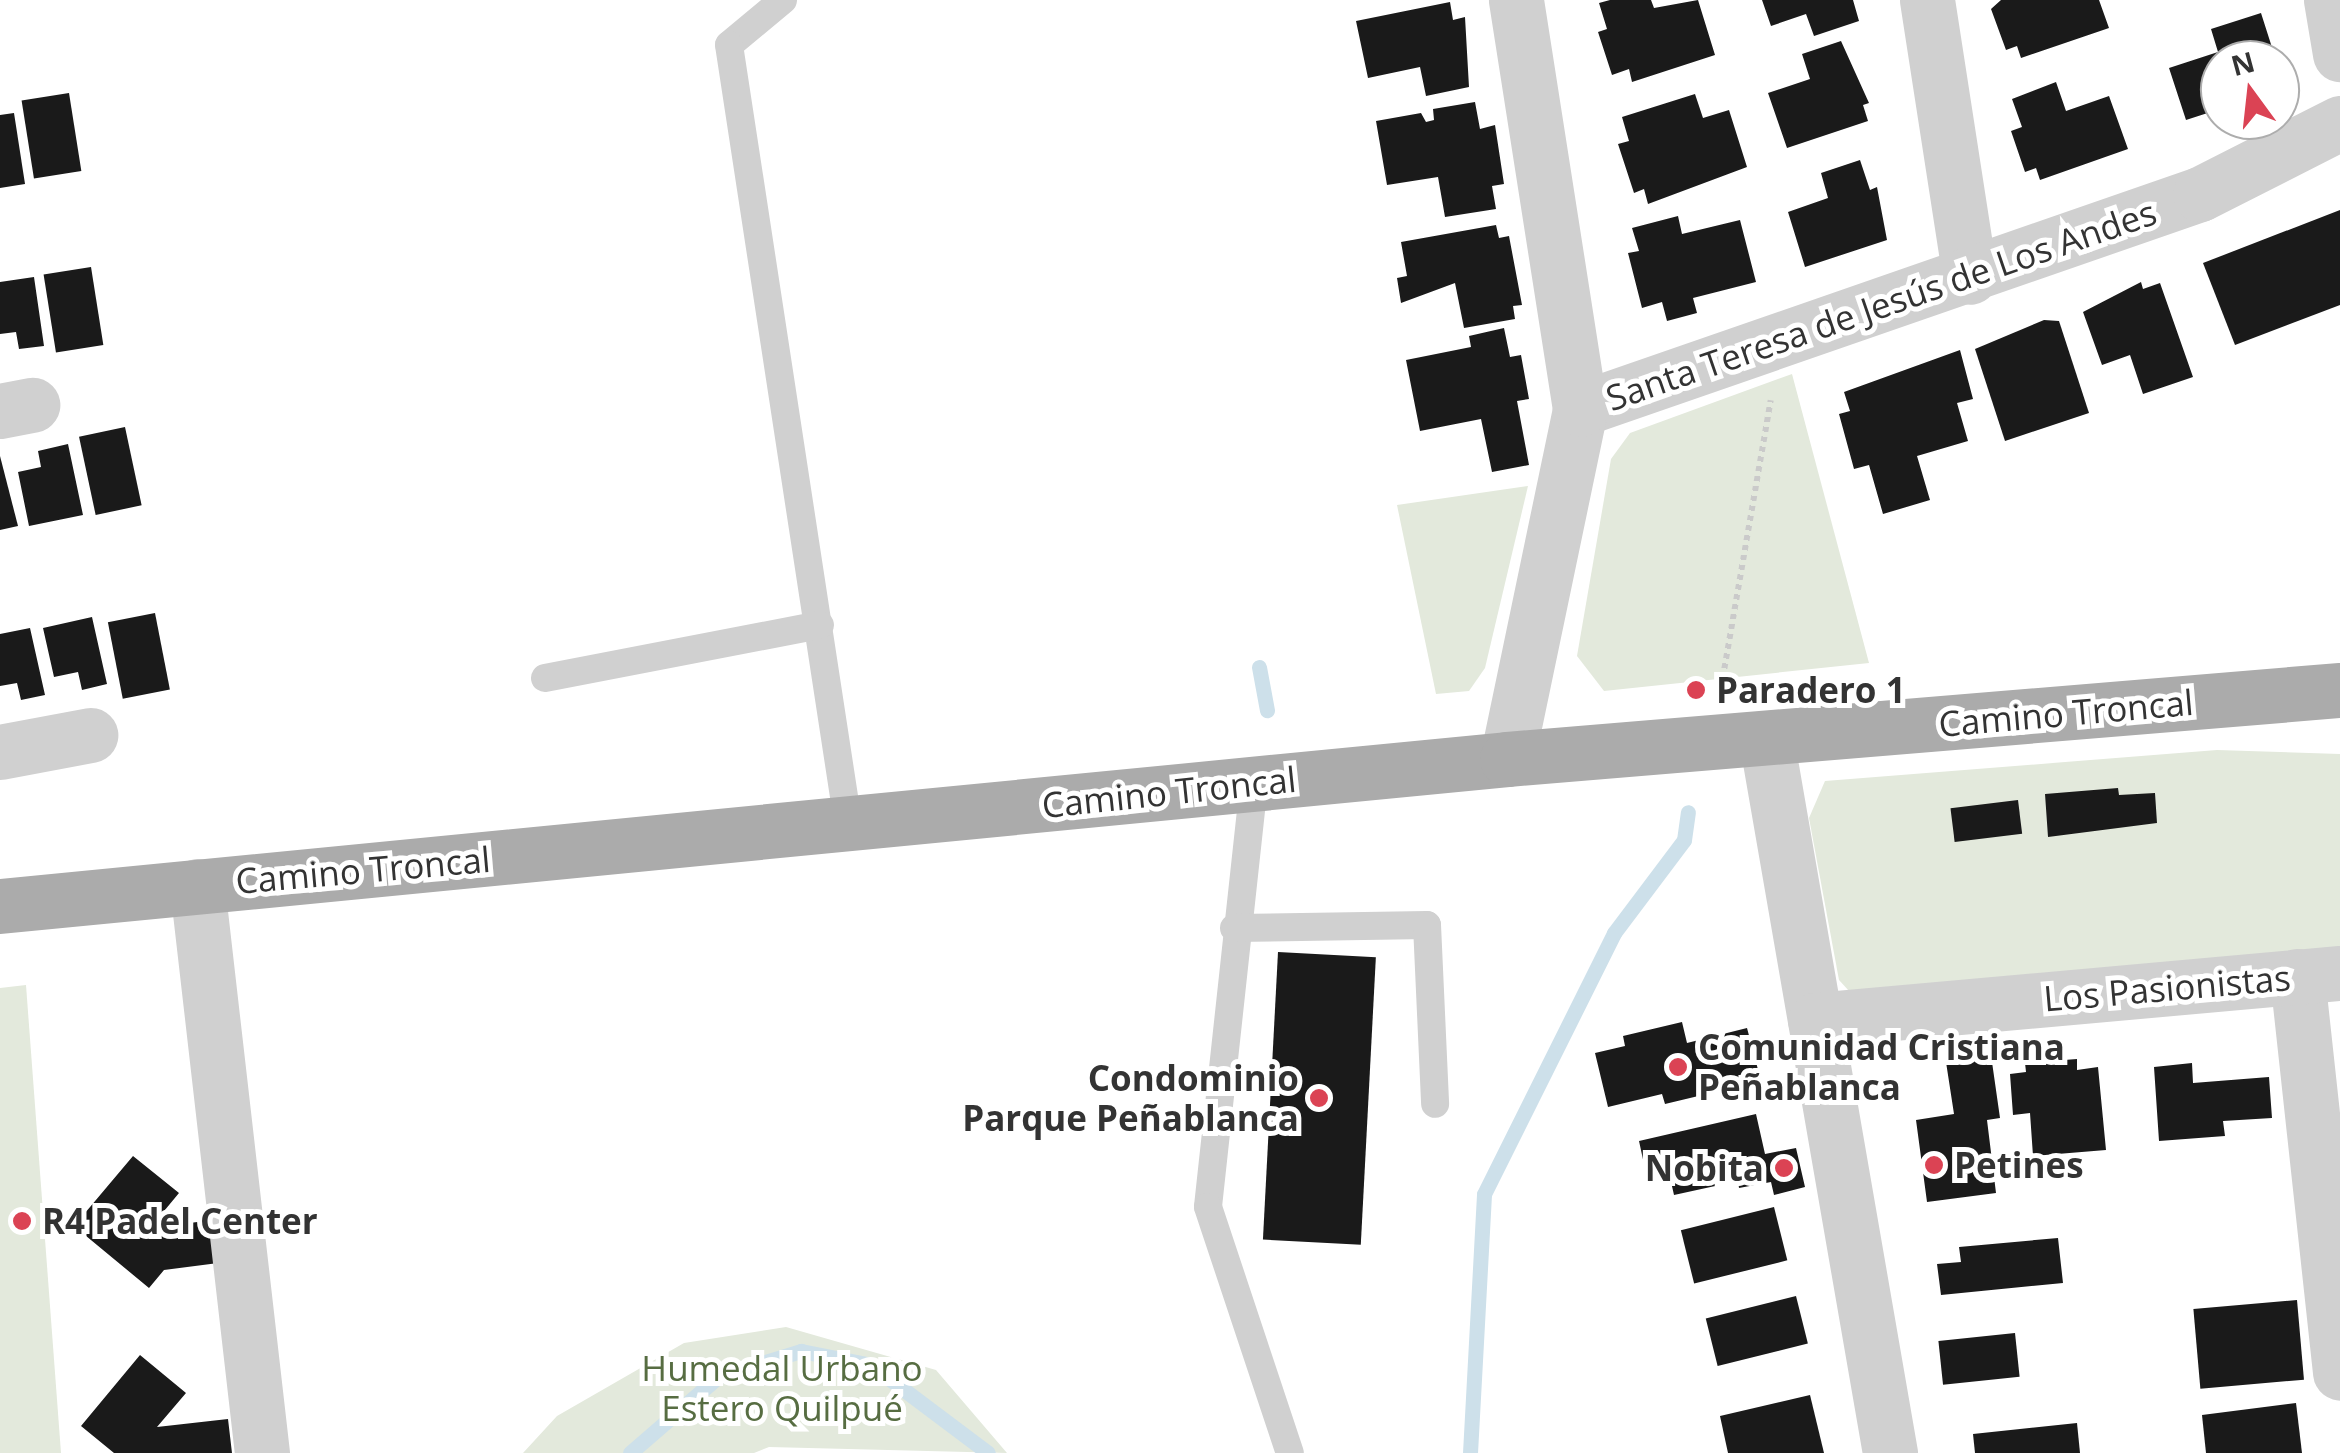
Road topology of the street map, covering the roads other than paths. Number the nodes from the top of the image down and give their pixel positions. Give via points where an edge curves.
1 (783, 0) edge
2 (1516, 0) edge
3 (1927, 0) edge
4 (2332, 0) edge
5 (2340, 54) edge
6 (2340, 123) edge
7 (1970, 277) junction
8 (1580, 409) junction
9 (820, 625) junction
10 (545, 678) dead end
11 (2340, 690) edge
12 (90, 735) dead end
13 (1766, 738) junction
14 (0, 752) edge
15 (1507, 758) junction
16 (1254, 783) junction
17 (848, 824) junction
18 (197, 886) junction
19 (0, 906) edge
20 (1234, 928) junction
21 (2318, 974) edge
22 (1815, 1020) junction
23 (1435, 1104) dead end
24 (2340, 1373) edge
25 (262, 1453) edge
26 (1290, 1453) edge
27 (1890, 1453) edge

1 - 9 lane via 729,46
2 - 8 street
3 - 7 street
4 - 5 street
6 - 7 street, Santa Teresa de Jesús de Los Andes via 2200,194
7 - 8 street, Santa Teresa de Jesús de Los Andes
8 - 15 street, Santa Teresa de Jesús de Los Andes
9 - 10 lane
9 - 17 lane
11 - 13 main road, Camino Troncal
12 - 14 street
13 - 15 main road, Camino Troncal
13 - 22 street
15 - 16 main road, Camino Troncal
16 - 17 main road, Camino Troncal
16 - 20 lane
17 - 18 main road, Camino Troncal
18 - 19 main road, Camino Troncal
18 - 25 street
20 - 23 lane via 1427,925
20 - 26 lane via 1208,1207
21 - 22 street, Los Pasionistas
21 - 24 street
22 - 27 street

